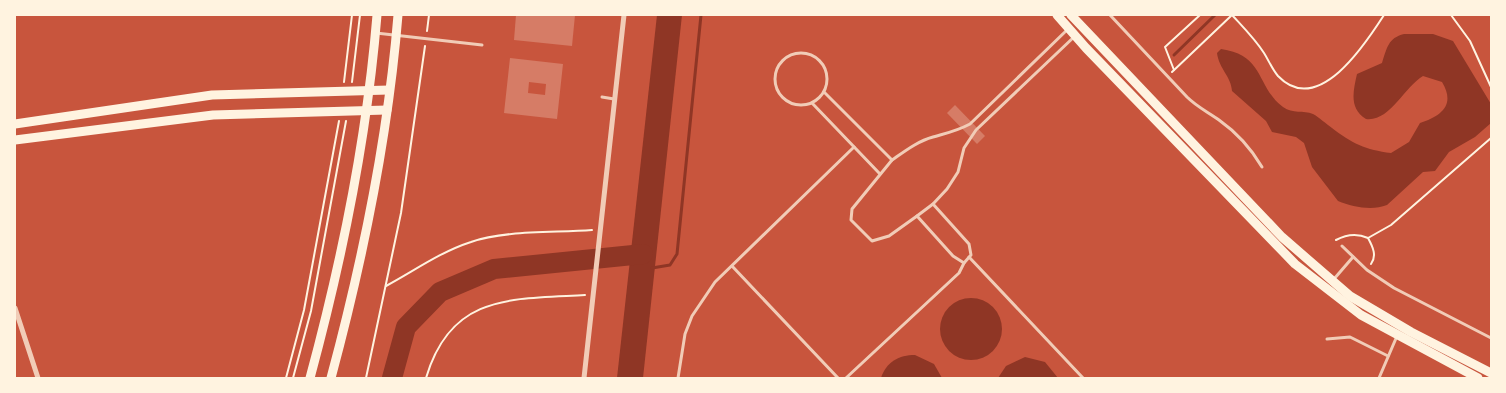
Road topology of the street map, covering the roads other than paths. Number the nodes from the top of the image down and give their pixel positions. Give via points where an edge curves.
1 (378, 15) edge
2 (398, 15) edge
3 (624, 15) edge
4 (1057, 15) edge
5 (1071, 15) edge
6 (1110, 15) edge
7 (1071, 32) junction
8 (376, 33) junction
9 (396, 35) junction
10 (482, 45) dead end
11 (368, 90) junction
12 (389, 90) junction
13 (824, 92) junction
14 (602, 97) dead end
15 (614, 99) junction
16 (812, 103) junction
17 (386, 110) junction
18 (365, 111) junction
19 (15, 124) edge
20 (15, 140) edge
21 (854, 147) junction
22 (892, 160) junction
23 (1262, 167) dead end
24 (880, 174) junction
25 (932, 204) junction
26 (917, 216) junction
27 (1342, 246) dead end
28 (1353, 256) junction
29 (969, 257) junction
30 (964, 263) junction
31 (732, 266) junction
32 (1333, 280) junction
33 (15, 308) edge
34 (1397, 336) junction
35 (1491, 338) edge
36 (1327, 339) dead end
37 (1388, 356) junction
38 (1491, 373) edge
39 (38, 378) edge
40 (310, 378) edge
41 (331, 378) edge
42 (584, 378) edge
43 (678, 378) edge
44 (838, 378) edge
45 (846, 378) edge
46 (1084, 378) edge
47 (1379, 378) edge
48 (1478, 378) edge

1 - 8 main road
2 - 9 main road
3 - 15 street
4 - 7 main road
5 - 32 main road via 1282,237
6 - 23 lane via 1197,107 1229,128 1256,156
7 - 22 lane via 970,124 954,133 932,137
7 - 25 lane via 976,130 964,148 958,172
7 - 34 main road via 1295,264 1331,294
8 - 9 lane
8 - 11 main road
9 - 10 lane
9 - 12 main road
11 - 12 main road
11 - 18 main road
11 - 19 main road via 212,95
12 - 17 main road
13 - 16 lane
13 - 16 lane via 827,75 819,60 802,53 786,58 776,72 776,89 795,105
13 - 22 lane
14 - 15 lane
15 - 42 street
16 - 21 lane
17 - 18 main road
17 - 41 main road via 373,200 352,302
18 - 20 main road via 213,114
18 - 40 main road via 331,300
21 - 24 lane
21 - 31 lane
22 - 24 lane
24 - 26 lane via 852,209 851,220 872,241 889,236
25 - 26 lane
25 - 29 lane via 969,244
26 - 30 lane via 953,256
27 - 28 lane
28 - 32 lane
28 - 35 lane via 1394,288
29 - 30 lane
29 - 46 lane
30 - 45 lane via 959,273
31 - 43 lane via 715,282 692,316 685,334
31 - 44 lane
32 - 38 main road via 1350,296 1378,314
33 - 39 street
34 - 37 lane
34 - 48 main road
36 - 37 lane via 1350,337
37 - 47 lane

